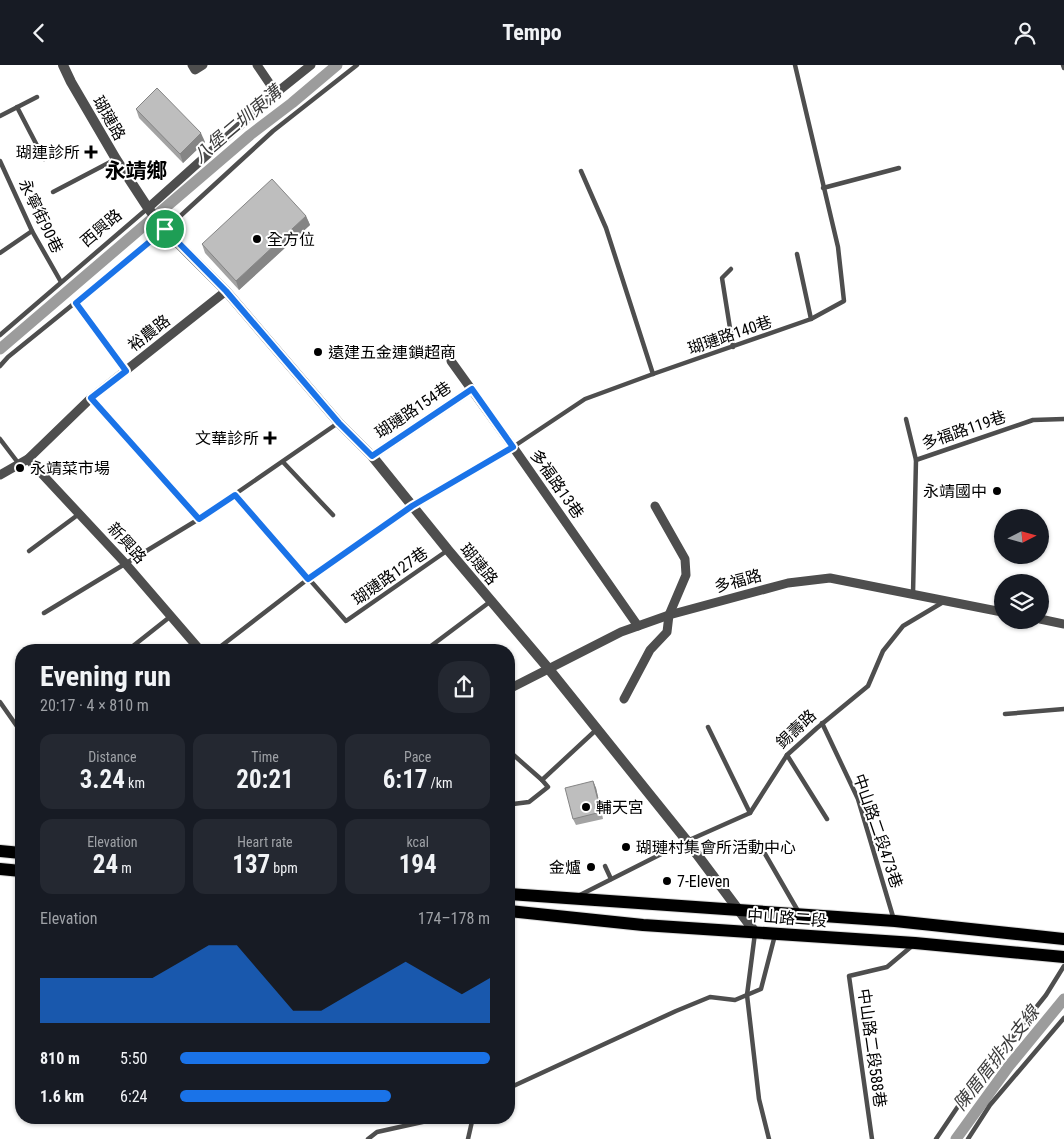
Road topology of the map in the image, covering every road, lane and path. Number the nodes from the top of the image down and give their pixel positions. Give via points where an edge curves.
1 (63, 65) edge
2 (203, 65) edge
3 (257, 65) edge
4 (311, 65) edge
5 (357, 65) edge
6 (795, 65) edge
7 (194, 68) edge
8 (276, 93) junction
9 (37, 97) dead end
10 (17, 107) junction
11 (0, 116) edge
12 (44, 159) dead end
13 (116, 159) junction
14 (0, 161) edge
15 (899, 168) dead end
16 (581, 171) dead end
17 (823, 187) junction
18 (53, 192) dead end
19 (149, 208) junction
20 (165, 229) junction
21 (32, 231) junction
22 (0, 253) edge
23 (797, 254) dead end
24 (731, 269) dead end
25 (61, 282) junction
26 (226, 291) junction
27 (76, 303) junction
28 (811, 319) junction
29 (0, 335) edge
30 (734, 347) junction
31 (451, 361) dead end
32 (0, 366) edge
33 (126, 371) junction
34 (654, 374) junction
35 (472, 389) junction
36 (91, 398) junction
37 (906, 419) dead end
38 (1064, 419) edge
39 (339, 423) junction
40 (0, 439) edge
41 (513, 447) junction
42 (372, 456) junction
43 (28, 459) junction
44 (916, 460) junction
45 (283, 462) junction
46 (19, 464) junction
47 (0, 475) edge
48 (235, 495) junction
49 (412, 506) junction
50 (655, 506) dead end
51 (79, 513) junction
52 (333, 515) dead end
53 (199, 519) junction
54 (448, 550) junction
55 (29, 551) dead end
56 (125, 563) junction
57 (308, 579) junction
58 (912, 594) junction
59 (946, 600) junction
60 (490, 601) junction
61 (994, 610) edge
62 (44, 613) dead end
63 (669, 615) junction
64 (171, 616) junction
65 (1049, 621) edge
66 (1064, 624) edge
67 (638, 626) junction
68 (136, 644) edge
69 (195, 644) edge
70 (224, 644) edge
71 (434, 644) edge
72 (548, 668) junction
73 (515, 686) edge
74 (624, 699) dead end
75 (0, 702) edge
76 (1064, 709) edge
77 (1006, 714) dead end
78 (15, 723) edge
79 (822, 723) junction
80 (708, 727) dead end
81 (597, 729) junction
82 (787, 755) junction
83 (515, 756) edge
84 (542, 780) junction
85 (515, 804) edge
86 (750, 813) junction
87 (827, 819) dead end
88 (687, 841) junction
89 (761, 847) dead end
90 (0, 851) edge
91 (15, 852) edge
92 (605, 866) dead end
93 (0, 869) edge
94 (15, 870) edge
95 (611, 879) junction
96 (515, 894) edge
97 (572, 899) junction
98 (739, 911) junction
99 (515, 912) edge
100 (800, 915) junction
101 (895, 921) junction
102 (755, 932) junction
103 (775, 933) junction
104 (1064, 939) edge
105 (916, 943) junction
106 (1064, 957) edge
107 (1064, 966) edge
108 (747, 995) junction
109 (1064, 1018) edge
110 (515, 1085) edge
111 (411, 1124) edge
112 (471, 1124) edge
113 (368, 1139) edge
114 (468, 1139) edge
115 (769, 1139) edge
116 (872, 1139) edge
117 (936, 1139) edge
118 (968, 1139) edge

1 - 13 street, 瑚璉路
2 - 7 street
3 - 8 street
4 - 8 street, 西興路
5 - 20 lane via 273,131
6 - 17 lane, 瑚璉路140巷
8 - 19 street, 西興路
9 - 10 lane
10 - 11 lane
10 - 12 lane
13 - 18 lane
13 - 19 street, 瑚璉路
14 - 21 lane, 永寧街90巷
15 - 17 lane
16 - 34 lane via 606,229
17 - 28 lane, 瑚璉路140巷 via 838,247 844,301
19 - 20 street, 瑚璉路
19 - 25 lane, 西興路
20 - 26 street, 瑚璉路
20 - 27 lane
21 - 22 lane
21 - 25 lane, 永寧街90巷
23 - 28 lane
24 - 30 lane via 722,278
25 - 29 lane, 西興路
26 - 33 street, 裕農路
26 - 39 street, 瑚璉路
27 - 32 lane
27 - 33 lane
28 - 30 lane, 瑚璉路140巷
30 - 34 lane, 瑚璉路140巷
31 - 35 street, 多福路13巷
33 - 36 street, 裕農路
34 - 41 lane, 瑚璉路140巷 via 586,399
35 - 41 street, 多福路13巷
35 - 42 street, 瑚璉路154巷
36 - 43 street, 裕農路
36 - 53 lane
37 - 44 lane
38 - 44 lane, 多福路119巷 via 1033,420
39 - 42 street, 瑚璉路
39 - 45 lane
40 - 46 lane
41 - 49 lane, 瑚璉路140巷
41 - 67 street, 多福路13巷
42 - 49 street, 瑚璉路
43 - 46 street, 裕農路
43 - 51 street, 新興路
44 - 58 lane, 多福路119巷
45 - 48 lane
45 - 52 lane
46 - 47 street, 裕農路
48 - 53 lane
48 - 57 lane
49 - 54 street, 瑚璉路
49 - 57 lane, 瑚璉路140巷
50 - 63 street via 685,559 686,575
51 - 55 lane
51 - 56 street, 新興路
53 - 56 lane
54 - 57 lane, 瑚璉路127巷 via 346,621
54 - 60 street, 瑚璉路
56 - 62 lane
56 - 64 street, 新興路
57 - 70 lane, 瑚璉路140巷
58 - 59 street, 多福路
58 - 63 street, 多福路 via 830,578 788,583
59 - 61 street
59 - 79 lane, 錫壽路 via 903,626 883,651 868,686
60 - 71 lane
60 - 72 street, 瑚璉路
63 - 67 street, 多福路
63 - 74 street via 667,632 650,650
64 - 68 lane
64 - 69 street, 新興路
65 - 66 street
67 - 72 street, 多福路
72 - 73 street
72 - 81 street, 瑚璉路
75 - 78 lane
76 - 77 lane
79 - 82 lane, 錫壽路
79 - 101 lane, 中山路二段473巷 via 858,799
80 - 86 lane
81 - 84 lane
81 - 88 street, 瑚璉路
82 - 86 lane, 錫壽路
82 - 87 lane
83 - 84 lane
84 - 85 lane via 548,787 529,801
86 - 88 lane
88 - 95 lane
88 - 98 street, 瑚璉路
89 - 100 lane
90 - 91 main road
92 - 95 lane
93 - 94 main road
95 - 97 lane
96 - 97 main road, 中山路二段
97 - 98 main road, 中山路二段
98 - 100 main road, 中山路二段
98 - 102 street, 瑚璉路
99 - 102 main road, 中山路二段
100 - 101 main road, 中山路二段
101 - 104 main road, 中山路二段
102 - 103 main road, 中山路二段
102 - 108 lane
103 - 105 main road, 中山路二段
103 - 108 lane via 760,989
105 - 106 main road, 中山路二段
105 - 116 lane, 中山路二段588巷 via 887,967 849,976
107 - 117 lane via 1046,995 962,1099
108 - 110 lane via 735,1000 710,997 684,1007
108 - 115 lane via 759,1099
109 - 118 lane via 990,1105
111 - 113 lane via 377,1131
112 - 114 lane

